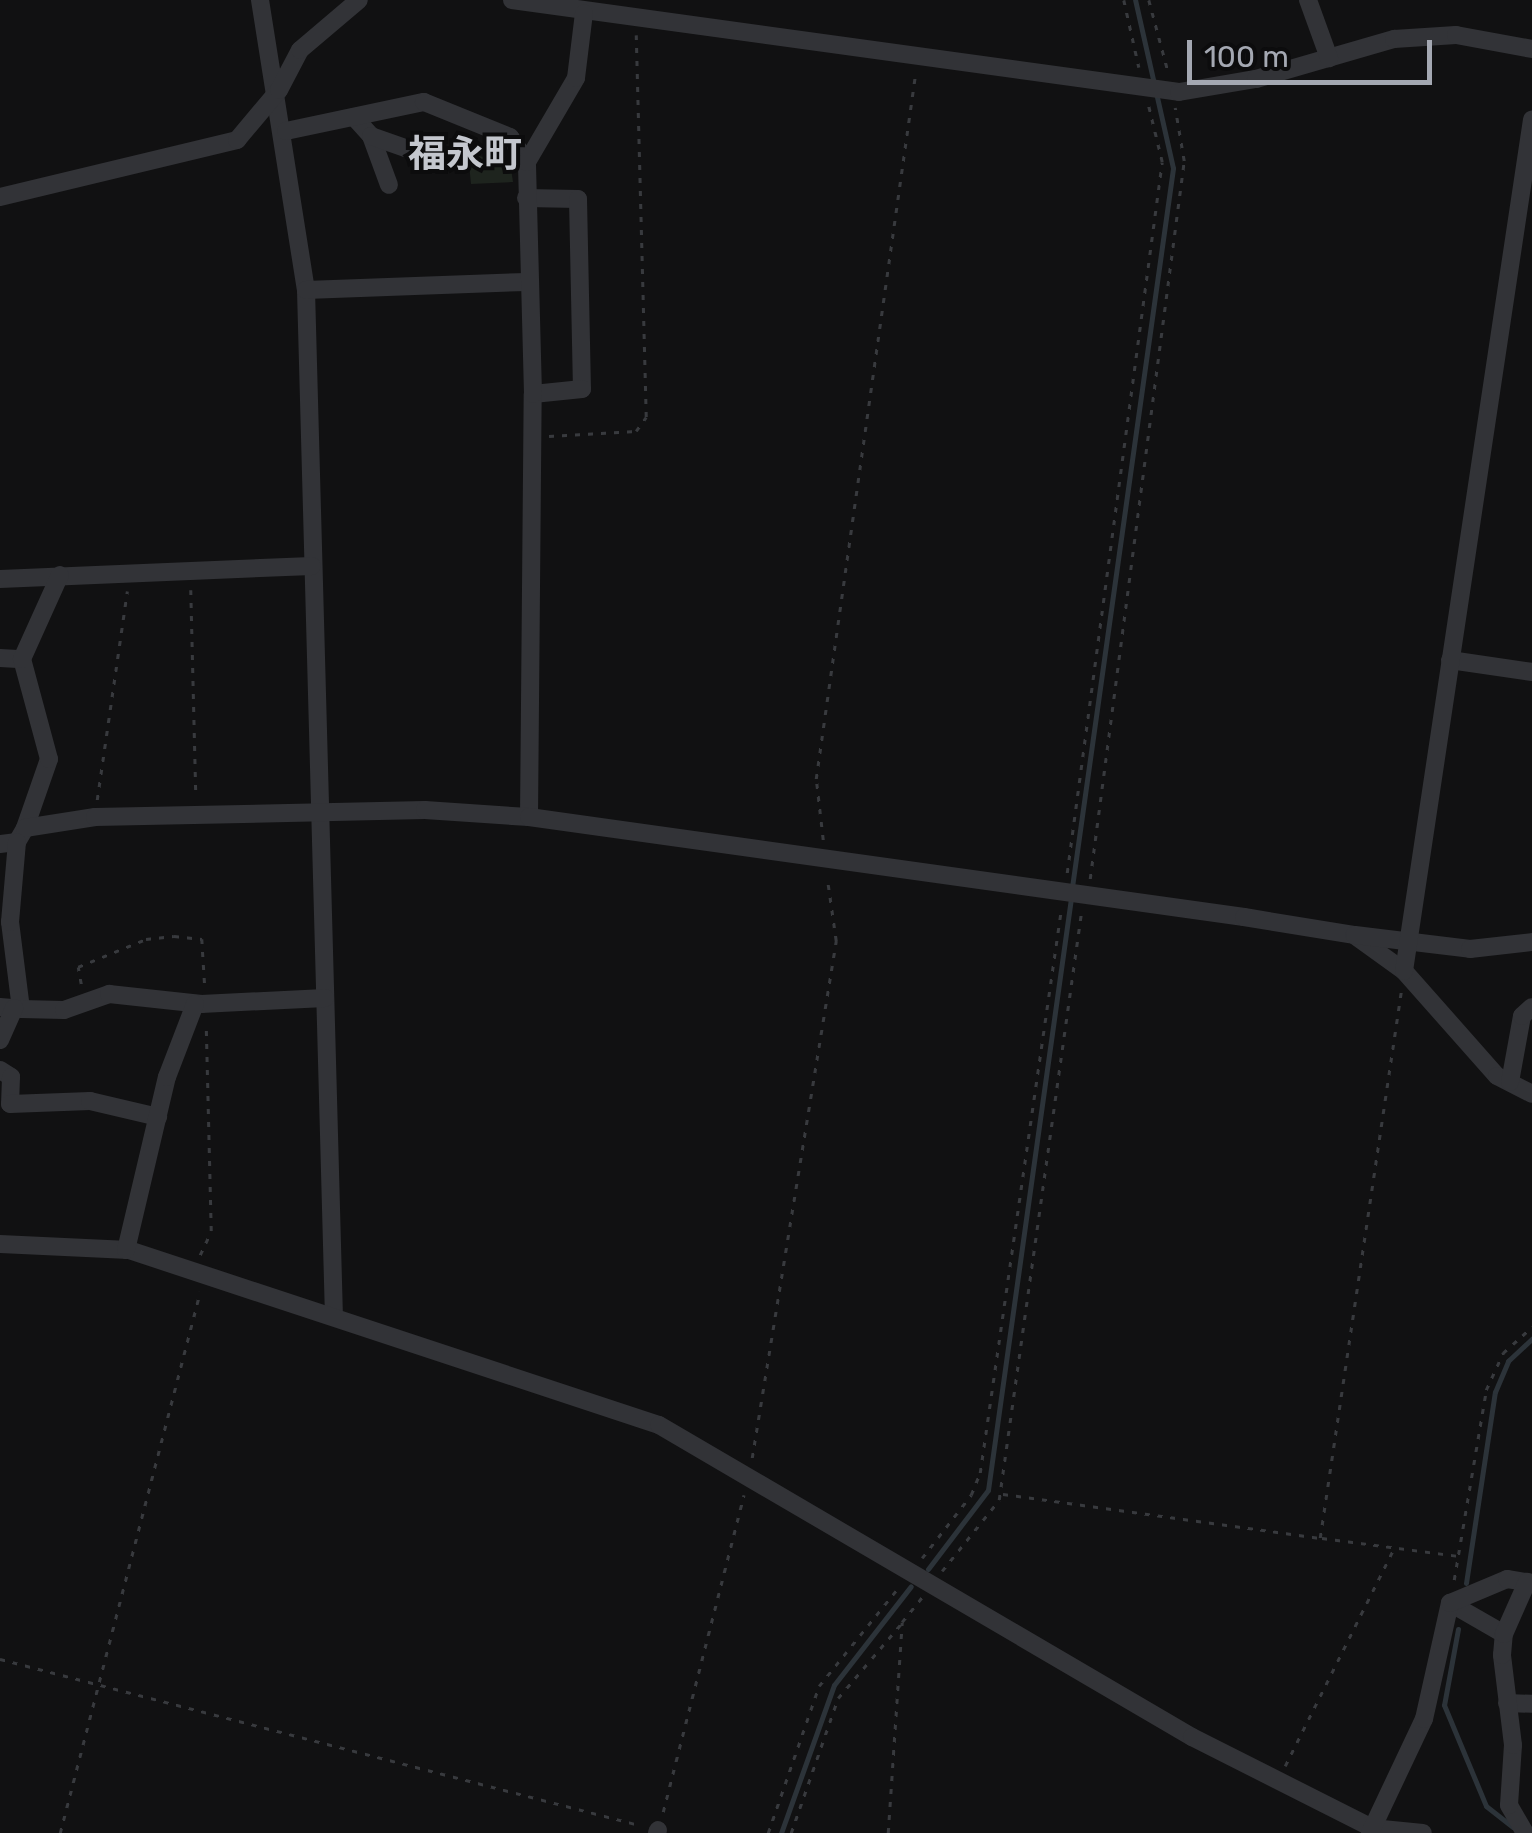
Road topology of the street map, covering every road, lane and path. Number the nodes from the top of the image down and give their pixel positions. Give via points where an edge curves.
1 (260, 0) edge
2 (359, 0) edge
3 (512, 0) edge
4 (1124, 0) edge
5 (1150, 0) edge
6 (1310, 2) edge
7 (584, 12) junction
8 (635, 20) junction
9 (1532, 48) edge
10 (1329, 58) junction
11 (918, 60) junction
12 (280, 90) junction
13 (1158, 90) junction
14 (354, 117) junction
15 (1532, 120) edge
16 (286, 132) junction
17 (371, 136) junction
18 (414, 150) dead end
19 (527, 162) junction
20 (389, 186) dead end
21 (0, 197) edge
22 (526, 198) junction
23 (527, 282) junction
24 (306, 290) junction
25 (533, 394) junction
26 (533, 437) junction
27 (312, 566) junction
28 (190, 570) junction
29 (126, 573) junction
30 (60, 575) junction
31 (0, 579) edge
32 (0, 658) edge
33 (22, 659) junction
34 (1450, 660) junction
35 (1532, 672) edge
36 (322, 810) junction
37 (196, 814) junction
38 (95, 817) junction
39 (529, 817) junction
40 (14, 838) edge
41 (824, 859) junction
42 (1064, 891) junction
43 (1086, 895) junction
44 (1354, 936) junction
45 (1408, 941) junction
46 (1532, 942) edge
47 (1404, 971) junction
48 (89, 998) junction
49 (325, 998) junction
50 (200, 1004) junction
51 (1532, 1007) edge
52 (12, 1008) edge
53 (0, 1040) edge
54 (0, 1070) edge
55 (1510, 1082) junction
56 (1532, 1094) edge
57 (158, 1117) junction
58 (0, 1244) edge
59 (126, 1250) junction
60 (199, 1272) junction
61 (334, 1317) junction
62 (1532, 1327) edge
63 (749, 1474) junction
64 (1000, 1493) junction
65 (1320, 1538) junction
66 (1394, 1548) junction
67 (1458, 1556) junction
68 (912, 1571) junction
69 (1530, 1582) edge
70 (932, 1583) junction
71 (1450, 1603) junction
72 (902, 1622) junction
73 (1504, 1634) junction
74 (0, 1659) edge
75 (100, 1684) junction
76 (1507, 1703) junction
77 (1532, 1704) edge
78 (1278, 1781) junction
79 (1371, 1830) edge
80 (658, 1831) edge
81 (60, 1833) edge
82 (768, 1833) edge
83 (791, 1833) edge
84 (888, 1833) edge
85 (1423, 1833) edge
86 (1525, 1833) edge

1 - 12 street
2 - 12 street via 300,50
3 - 7 street
4 - 13 path
5 - 13 path
6 - 10 street
7 - 8 street
7 - 19 street via 576,78
8 - 11 street
8 - 26 path via 646,417 636,432
9 - 10 street via 1456,35 1394,39
10 - 13 street via 1256,79
11 - 13 street
11 - 41 path via 816,780
12 - 16 street
12 - 21 street via 237,140
13 - 42 path via 1162,162
13 - 43 path via 1184,161
14 - 16 street
14 - 17 street
14 - 19 street via 437,104 510,138
15 - 34 street
16 - 24 street
17 - 18 street
17 - 20 street
19 - 22 street
22 - 23 street
22 - 25 street via 578,200 582,389
23 - 24 street
23 - 25 street
24 - 27 street
25 - 26 street
26 - 39 street
27 - 28 street
27 - 36 street
28 - 29 street
28 - 37 path
29 - 30 street
29 - 38 path via 129,610
30 - 31 street
30 - 33 street
32 - 33 street
33 - 40 street via 49,759
34 - 35 street
34 - 45 street
36 - 37 street
36 - 39 street
36 - 49 street
37 - 38 street
38 - 40 street
39 - 41 street
40 - 52 street
41 - 42 street
41 - 63 path via 836,941
42 - 43 street
42 - 68 path via 980,1473 971,1495
43 - 44 street
43 - 64 path
44 - 45 street
44 - 47 street
45 - 46 street via 1470,949
45 - 47 street
47 - 55 street via 1459,1040
47 - 65 path
48 - 50 street via 109,994
48 - 50 path via 78,967 146,939 174,936 202,939
48 - 52 street via 64,1010
49 - 50 street
49 - 61 street
50 - 57 street
50 - 60 path via 211,1231
51 - 55 street via 1522,1016
52 - 53 street
54 - 57 street via 11,1078 10,1104 90,1101
55 - 56 street
57 - 59 street
58 - 59 street
59 - 60 street
60 - 61 street
60 - 75 path
61 - 63 street via 660,1425
62 - 67 path via 1503,1354 1486,1390
63 - 68 street
63 - 80 path
64 - 65 path
64 - 70 path
65 - 66 path
66 - 67 path
66 - 78 path
67 - 71 path
68 - 70 street
68 - 82 path via 819,1686
69 - 71 street via 1507,1579
69 - 73 street
70 - 72 path
70 - 78 street
71 - 73 street
71 - 79 street via 1424,1719
72 - 83 path via 838,1698
72 - 84 path
73 - 76 street
74 - 75 path
75 - 80 path
75 - 81 path
76 - 77 street
76 - 86 street via 1513,1745 1509,1804
78 - 79 street
79 - 85 street

